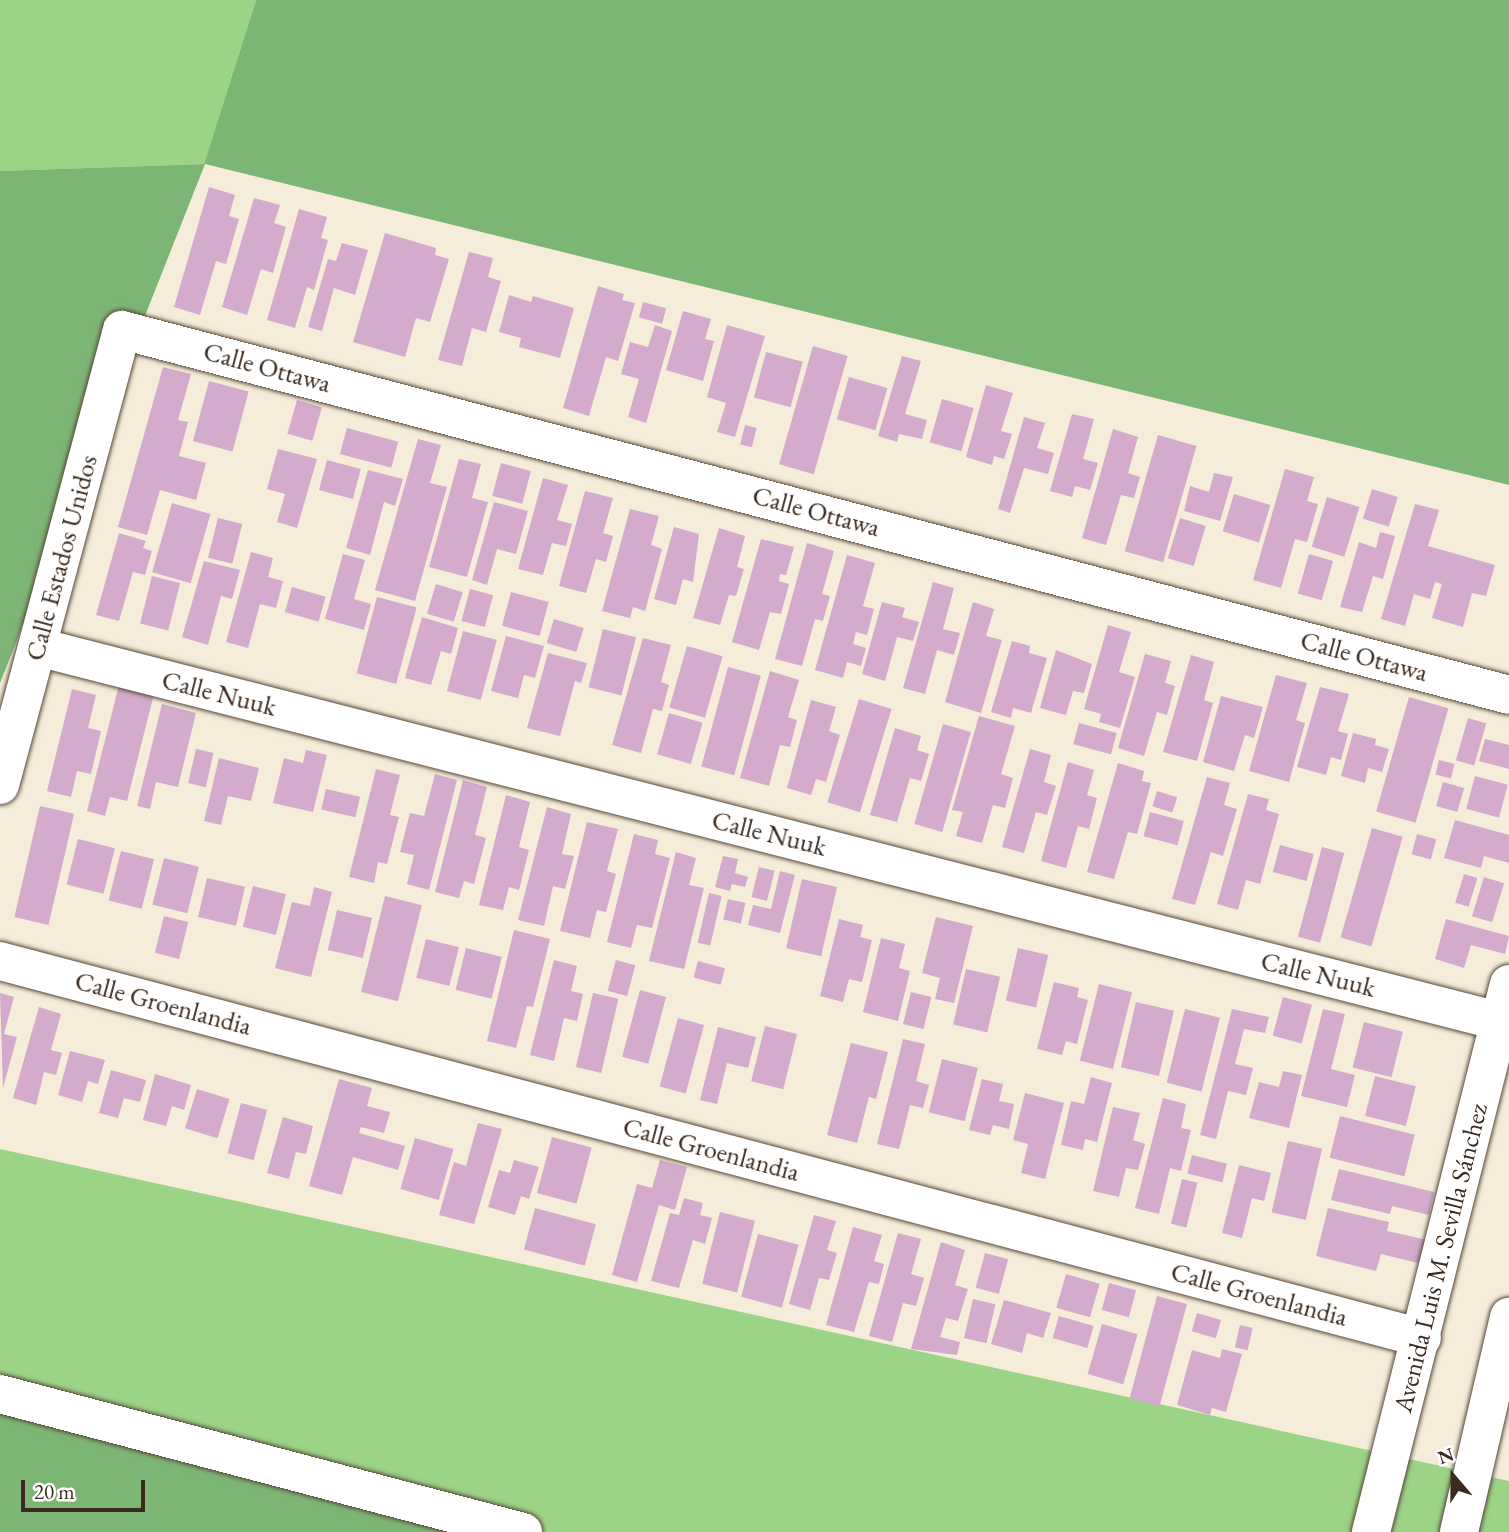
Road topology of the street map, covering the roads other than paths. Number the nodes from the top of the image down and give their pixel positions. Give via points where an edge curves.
1 (122, 330) joint
2 (38, 647) junction
3 (1509, 695) edge
4 (0, 785) edge
5 (0, 961) edge
6 (1509, 984) edge
7 (1499, 1021) junction
8 (1509, 1317) edge
9 (1422, 1338) junction
10 (1504, 1359) edge
11 (0, 1394) edge
12 (523, 1532) edge
13 (1371, 1532) edge
14 (1459, 1532) edge

1 - 2 street, Calle Estados Unidos
1 - 3 street, Calle Ottawa
2 - 4 street, Calle Estados Unidos
2 - 7 street, Calle Nuuk
5 - 9 street, Calle Groenlandia
6 - 7 street, Avenida Luis M. Sevilla Sánchez
7 - 9 street, Avenida Luis M. Sevilla Sánchez
8 - 10 street
9 - 13 street, Avenida Luis M. Sevilla Sánchez
10 - 14 street
11 - 12 street

